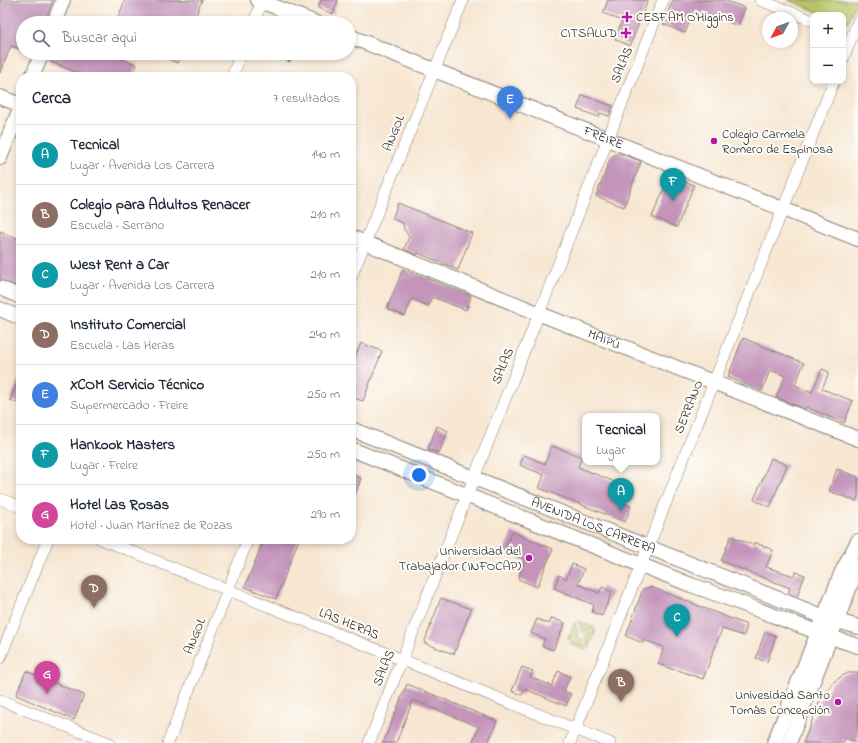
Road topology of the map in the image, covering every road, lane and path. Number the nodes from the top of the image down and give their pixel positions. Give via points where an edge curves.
1 (63, 0) edge
2 (463, 0) edge
3 (663, 0) edge
4 (760, 0) edge
5 (261, 1) edge
6 (57, 16) edge
7 (256, 16) edge
8 (298, 16) edge
9 (810, 20) edge
10 (858, 21) edge
11 (851, 36) edge
12 (356, 39) edge
13 (846, 50) edge
14 (39, 60) edge
15 (238, 60) edge
16 (434, 70) junction
17 (34, 72) edge
18 (234, 72) edge
19 (833, 84) edge
20 (0, 97) edge
21 (16, 103) edge
22 (16, 118) edge
23 (607, 139) junction
24 (0, 158) edge
25 (783, 209) junction
26 (356, 239) edge
27 (858, 239) edge
28 (364, 242) junction
29 (356, 264) edge
30 (0, 288) edge
31 (16, 295) edge
32 (0, 309) edge
33 (540, 314) junction
34 (16, 316) edge
35 (714, 382) junction
36 (356, 431) edge
37 (858, 439) edge
38 (356, 451) edge
39 (474, 478) junction
40 (467, 496) junction
41 (0, 499) edge
42 (16, 505) edge
43 (858, 541) edge
44 (46, 544) edge
45 (113, 544) edge
46 (246, 544) edge
47 (648, 547) junction
48 (641, 565) junction
49 (858, 566) edge
50 (228, 590) junction
51 (831, 619) junction
52 (858, 627) edge
53 (817, 633) junction
54 (831, 637) junction
55 (858, 646) edge
56 (0, 658) edge
57 (402, 660) junction
58 (0, 700) edge
59 (575, 729) junction
60 (109, 743) edge
61 (168, 743) edge
62 (369, 743) edge
63 (570, 743) edge
64 (610, 743) edge
65 (774, 743) edge
66 (789, 743) edge

1 - 6 main road
2 - 16 street, ANGOL
3 - 23 street, SALAS
4 - 9 street
5 - 7 street
5 - 8 main road
10 - 11 street
11 - 13 street
12 - 16 main road, FREIRE
14 - 17 main road
15 - 18 street
16 - 23 main road, FREIRE
16 - 28 street, ANGOL
19 - 25 street, SERRANO
20 - 21 main road
22 - 24 main road
23 - 25 main road, FREIRE
23 - 33 street, SALAS
25 - 27 main road, FREIRE
25 - 35 street, SERRANO
26 - 28 main road, MAIPÚ
28 - 29 street, ANGOL
28 - 33 main road, MAIPÚ
30 - 31 main road
32 - 34 main road
33 - 35 main road, MAIPÚ
33 - 39 street, SALAS
35 - 37 main road, MAIPÚ
35 - 47 street, SERRANO
36 - 39 main road, AVENIDA LOS CARRERA
38 - 40 main road, AVENIDA LOS CARRERA
39 - 40 street, SALAS
39 - 47 main road, AVENIDA LOS CARRERA
40 - 48 main road, AVENIDA LOS CARRERA
40 - 57 street, SALAS
41 - 42 street
43 - 51 main road via 841,574
44 - 56 street
45 - 50 street, LAS HERAS
46 - 50 street, ANGOL
47 - 48 street, SERRANO
47 - 51 main road, AVENIDA LOS CARRERA
48 - 53 main road, AVENIDA LOS CARRERA
48 - 59 street, SERRANO
49 - 51 main road
50 - 57 street, LAS HERAS
50 - 61 street, ANGOL
51 - 52 main road, AVENIDA LOS CARRERA
51 - 53 main road
51 - 54 main road
53 - 54 main road, AVENIDA LOS CARRERA
53 - 65 main road
54 - 55 main road, AVENIDA LOS CARRERA
54 - 66 main road
57 - 59 street, LAS HERAS
57 - 62 street, SALAS
58 - 60 street
59 - 63 street, SERRANO
59 - 64 street, LAS HERAS

